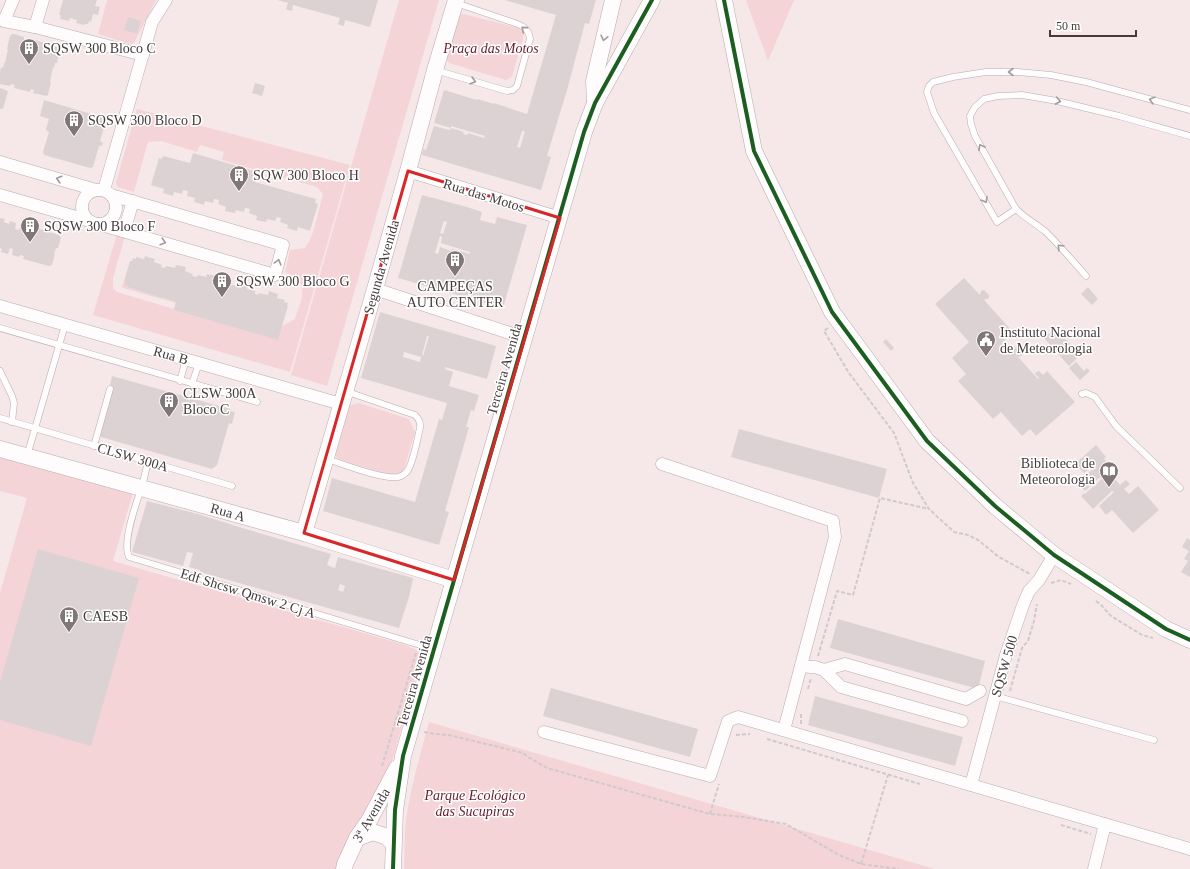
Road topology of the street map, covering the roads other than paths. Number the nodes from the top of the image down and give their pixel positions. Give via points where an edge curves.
1 (13, 0) edge
2 (43, 0) edge
3 (166, 0) edge
4 (613, 0) edge
5 (652, 0) edge
6 (724, 0) edge
7 (455, 2) edge
8 (35, 27) junction
9 (143, 56) junction
10 (435, 70) junction
11 (595, 103) junction
12 (1190, 110) edge
13 (1190, 136) edge
14 (0, 162) edge
15 (408, 171) junction
16 (104, 192) junction
17 (0, 195) edge
18 (133, 201) junction
19 (1016, 209) junction
20 (560, 218) junction
21 (94, 222) junction
22 (124, 231) junction
23 (1086, 276) dead end
24 (374, 289) junction
25 (0, 306) edge
26 (65, 325) junction
27 (0, 328) edge
28 (525, 338) junction
29 (59, 345) junction
30 (186, 359) junction
31 (199, 363) junction
32 (0, 371) edge
33 (180, 381) junction
34 (192, 384) junction
35 (110, 389) dead end
36 (1082, 394) dead end
37 (343, 397) junction
38 (257, 402) dead end
39 (0, 418) edge
40 (12, 422) junction
41 (35, 428) junction
42 (94, 446) junction
43 (0, 449) edge
44 (27, 457) junction
45 (325, 458) junction
46 (148, 461) junction
47 (662, 464) dead end
48 (232, 486) dead end
49 (141, 487) junction
50 (1180, 488) dead end
51 (304, 533) junction
52 (1054, 555) junction
53 (454, 580) junction
54 (1190, 640) edge
55 (435, 649) junction
56 (801, 666) junction
57 (819, 668) junction
58 (980, 691) dead end
59 (995, 696) junction
60 (962, 721) dead end
61 (784, 730) junction
62 (544, 732) dead end
63 (1154, 740) dead end
64 (403, 756) junction
65 (971, 785) junction
66 (1105, 824) junction
67 (356, 838) junction
68 (393, 843) junction
69 (1190, 849) edge
70 (344, 869) edge
71 (393, 869) edge
72 (1094, 869) edge

1 - 8 street via 4,21
2 - 8 street
3 - 9 street via 152,22
4 -> 11 street, Terceira Avenida via 594,81
5 - 11 street, Terceira Avenida
6 - 52 street via 754,151 832,312 927,441 995,506
7 - 10 street, Segunda Avenida
10 -> 7 lane via 507,91 517,86 530,39 527,30 520,25
8 - 9 street
9 - 16 street
10 - 15 street, Segunda Avenida
11 - 20 street, Terceira Avenida via 584,132
12 -> 19 lane via 1051,75 986,72 933,82 927,92 934,113 997,222
19 -> 13 lane via 975,136 971,124 970,116 984,99 1022,95 1057,100
16 -> 14 street
15 - 20 street, Rua das Motos
15 - 24 street, Segunda Avenida
16 - 18 street
16 - 21 street via 89,193 84,200 82,208 85,215
16 - 21 street via 116,202 116,210 113,217 106,222
17 - 21 street
18 - 22 street
22 -> 18 street via 274,275 283,245
23 -> 19 lane via 1044,231
20 - 28 street, Terceira Avenida
21 - 22 street
24 - 28 street
24 - 37 street, Segunda Avenida
25 - 26 street, Rua B
26 - 29 lane
26 - 30 street, Rua B
27 - 29 lane
28 - 53 street, Terceira Avenida
29 - 33 lane
29 - 41 lane
30 - 31 street, Rua B
30 - 33 lane
31 - 34 lane
31 - 37 street, Rua B
32 - 40 lane via 14,403
33 - 34 lane
34 - 38 lane
35 - 42 lane
36 - 50 lane via 1095,397 1116,426
37 - 45 street, Segunda Avenida
37 - 45 lane via 415,415 418,418 420,428 410,465 403,475 391,477
39 - 40 lane, CLSW 300A
40 - 41 lane, CLSW 300A
41 - 42 lane, CLSW 300A
41 - 44 lane
42 - 46 lane, CLSW 300A
43 - 44 street, Rua A
44 - 49 street, Rua A
45 - 51 street, Segunda Avenida
46 - 48 lane, CLSW 300A
46 - 49 lane
47 - 56 street via 833,521 835,536
49 - 51 street, Rua A
49 - 55 lane, Edf Shcsw Qmsw 2 Cj A via 129,532 129,557
51 - 53 street, Rua A
52 - 54 street via 1166,629
52 - 59 street, SQSW 500 via 1029,591 1023,605
53 - 55 street, Terceira Avenida
55 - 64 street, Terceira Avenida
56 - 57 street
56 - 61 street
57 - 58 street via 845,664 966,699
57 - 60 street via 841,687
59 - 63 lane
59 - 65 street, SQSW 500
61 - 62 street via 738,717 728,720 710,776
61 - 65 street
64 - 67 street, 3ª Avenida via 370,819
64 - 68 street, 3ª Avenida
65 - 66 street
66 - 69 street
66 - 72 street
67 - 68 street via 373,832 387,837
67 - 70 street, 3ª Avenida
68 - 71 street, 3ª Avenida

